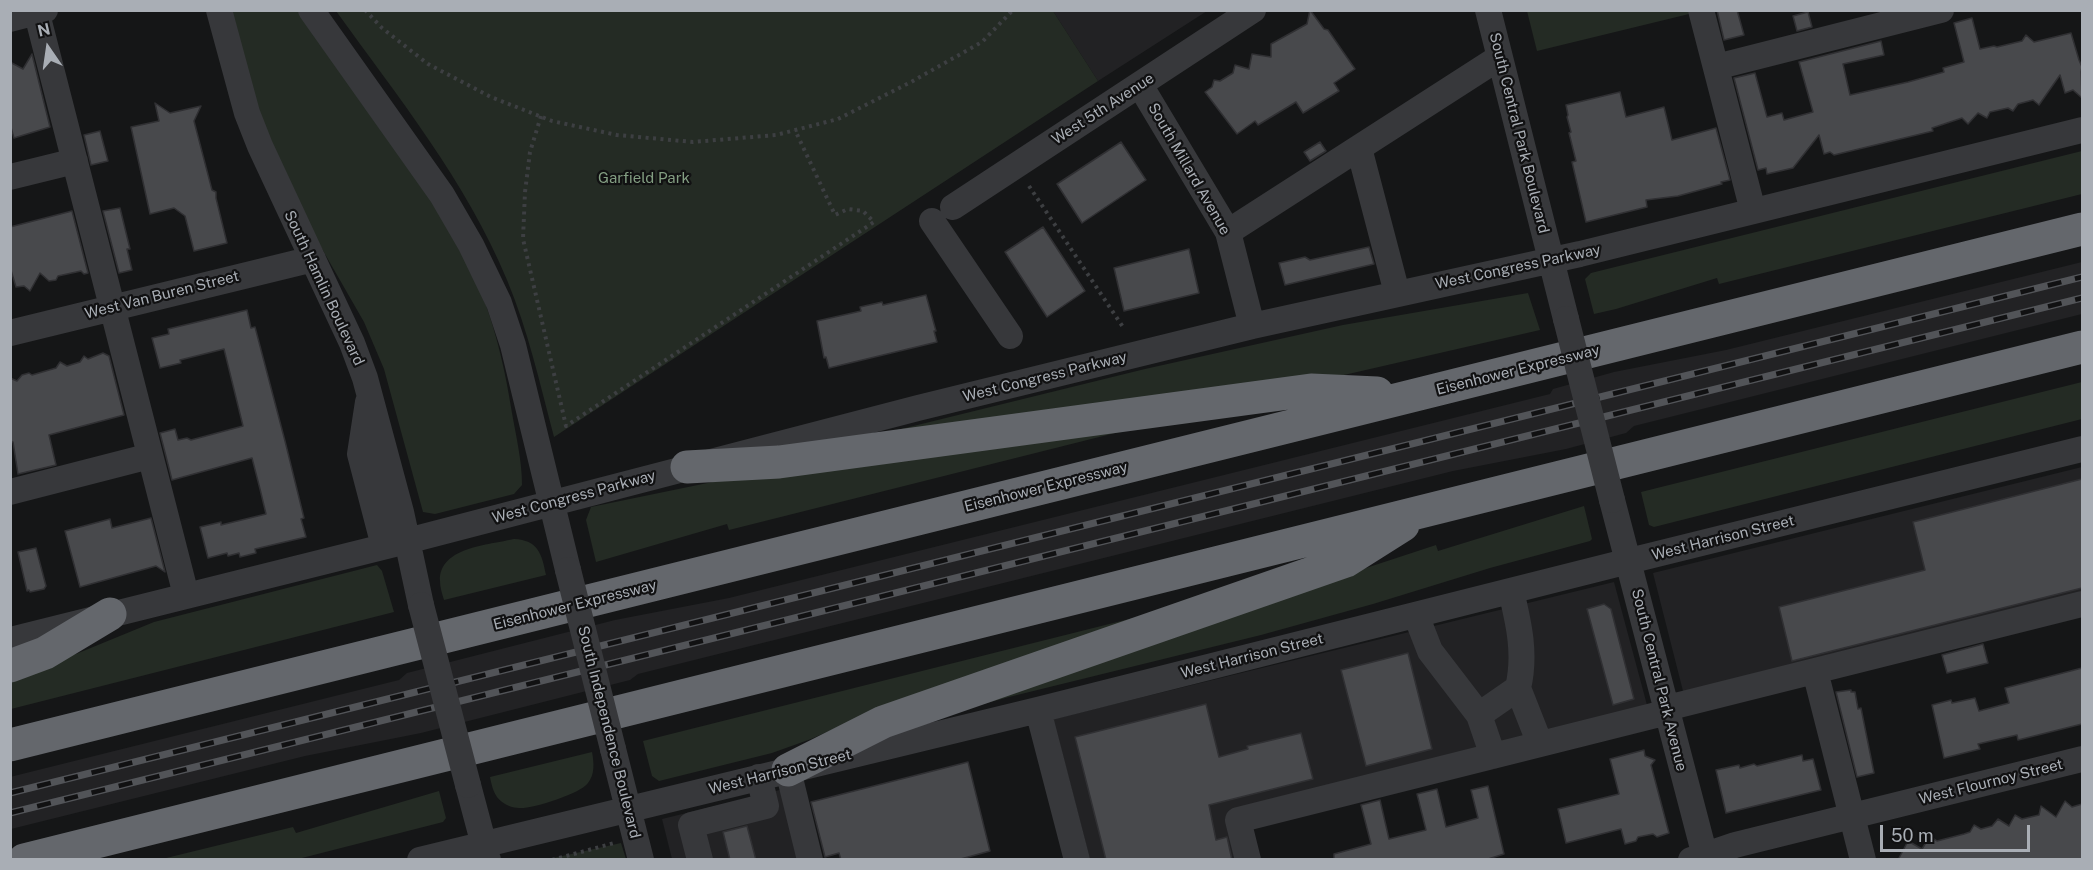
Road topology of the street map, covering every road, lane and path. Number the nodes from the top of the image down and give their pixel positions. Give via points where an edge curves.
1 (219, 10) edge
2 (311, 10) edge
3 (365, 10) edge
4 (1013, 10) edge
5 (1253, 10) edge
6 (1488, 10) edge
7 (1701, 10) edge
8 (1941, 10) edge
9 (39, 11) edge
10 (10, 19) edge
11 (1500, 57) junction
12 (1716, 67) junction
13 (1140, 85) junction
14 (541, 116) junction
15 (795, 130) junction
16 (2082, 130) edge
17 (1359, 148) junction
18 (75, 161) junction
19 (10, 177) edge
20 (1029, 186) dead end
21 (1753, 212) junction
22 (2082, 230) edge
23 (1228, 232) junction
24 (313, 258) junction
25 (1551, 261) junction
26 (1397, 293) junction
27 (112, 308) junction
28 (1252, 326) junction
29 (1123, 327) dead end
30 (10, 333) edge
31 (1010, 336) dead end
32 (2082, 347) edge
33 (1418, 394) junction
34 (2082, 449) edge
35 (150, 456) junction
36 (687, 467) junction
37 (10, 492) edge
38 (1612, 500) joint
39 (551, 503) junction
40 (1426, 510) junction
41 (396, 544) junction
42 (1629, 561) junction
43 (1511, 591) junction
44 (186, 595) junction
45 (2082, 604) edge
46 (110, 614) junction
47 (1416, 615) junction
48 (10, 640) edge
49 (10, 666) edge
50 (1815, 671) junction
51 (1518, 688) junction
52 (1038, 710) junction
53 (1667, 710) junction
54 (1479, 715) junction
55 (1540, 744) junction
56 (10, 745) edge
57 (1493, 756) junction
58 (2082, 759) edge
59 (773, 773) junction
60 (628, 809) junction
61 (1852, 816) junction
62 (618, 842) dead end
63 (486, 852) edge
64 (1700, 858) edge
65 (24, 860) edge
66 (420, 860) edge
67 (552, 860) edge
68 (641, 860) edge
69 (700, 860) edge
70 (810, 860) edge
71 (1077, 860) edge
72 (1248, 860) edge
73 (1863, 860) edge

1 - 24 street, South Hamlin Boulevard via 247,113
2 - 39 street via 410,148 471,245 499,303 513,345
3 - 14 path via 428,64 491,97
4 - 15 path via 982,42 911,82 838,119
5 - 13 street, West 5th Avenue
6 - 11 street, South Central Park Boulevard
7 - 12 street
8 - 12 street
9 - 10 street
9 - 18 street
11 - 17 street
11 - 25 street, South Central Park Boulevard
12 - 21 street
13 - 23 street, South Millard Avenue
13 - 31 street, West 5th Avenue via 942,214
14 - 15 path via 617,135 693,142
14 - 15 path via 530,152 523,239 566,426 874,222 863,211 848,209 836,214
16 - 21 street, West Congress Parkway
17 - 23 street
17 - 26 street
18 - 19 street
18 - 27 street
20 - 29 path
21 - 25 street, West Congress Parkway
22 - 33 highway, Eisenhower Expressway
23 - 28 street, South Millard Avenue
24 - 27 street, West Van Buren Street
24 - 41 street, South Hamlin Boulevard via 352,343 369,393
25 - 26 street, West Congress Parkway
25 - 38 street, South Central Park Boulevard, bridge
26 - 28 street, West Congress Parkway
27 - 30 street, West Van Buren Street
27 - 35 street
28 - 36 street, West Congress Parkway
32 - 40 highway
33 - 36 highway via 1311,390 779,462
33 - 56 highway, Eisenhower Expressway
34 - 42 street, West Harrison Street
35 - 37 street
35 - 44 street
36 - 39 street, West Congress Parkway
38 - 42 street, South Central Park Avenue
39 - 41 street, West Congress Parkway
39 - 60 street, South Independence Boulevard, bridge
40 - 59 highway via 1346,561 883,722
40 - 65 highway
41 - 44 street, West Congress Parkway
41 - 63 street, South Hamlin Boulevard, bridge via 421,605
42 - 43 street, West Harrison Street
42 - 53 street, South Central Park Avenue
43 - 47 street, West Harrison Street
43 - 51 street via 1523,665
44 - 46 street, West Congress Parkway
45 - 50 street
46 - 48 street, West Congress Parkway
46 - 49 highway via 45,653
47 - 52 street, West Harrison Street
47 - 54 street via 1430,651
50 - 53 street
50 - 61 street
51 - 54 street
51 - 55 street
52 - 59 street, West Harrison Street
52 - 71 street
53 - 55 street
53 - 64 street, South Central Park Avenue
54 - 57 street
55 - 57 street
57 - 72 street via 1238,820
58 - 61 street, West Flournoy Street
59 - 60 street, West Harrison Street
59 - 69 street via 766,806 691,825
59 - 70 street
60 - 63 street, West Harrison Street
60 - 68 street, South Independence Boulevard
61 - 64 street, West Flournoy Street via 1734,845
61 - 73 street
62 - 67 path
63 - 66 street, West Harrison Street

